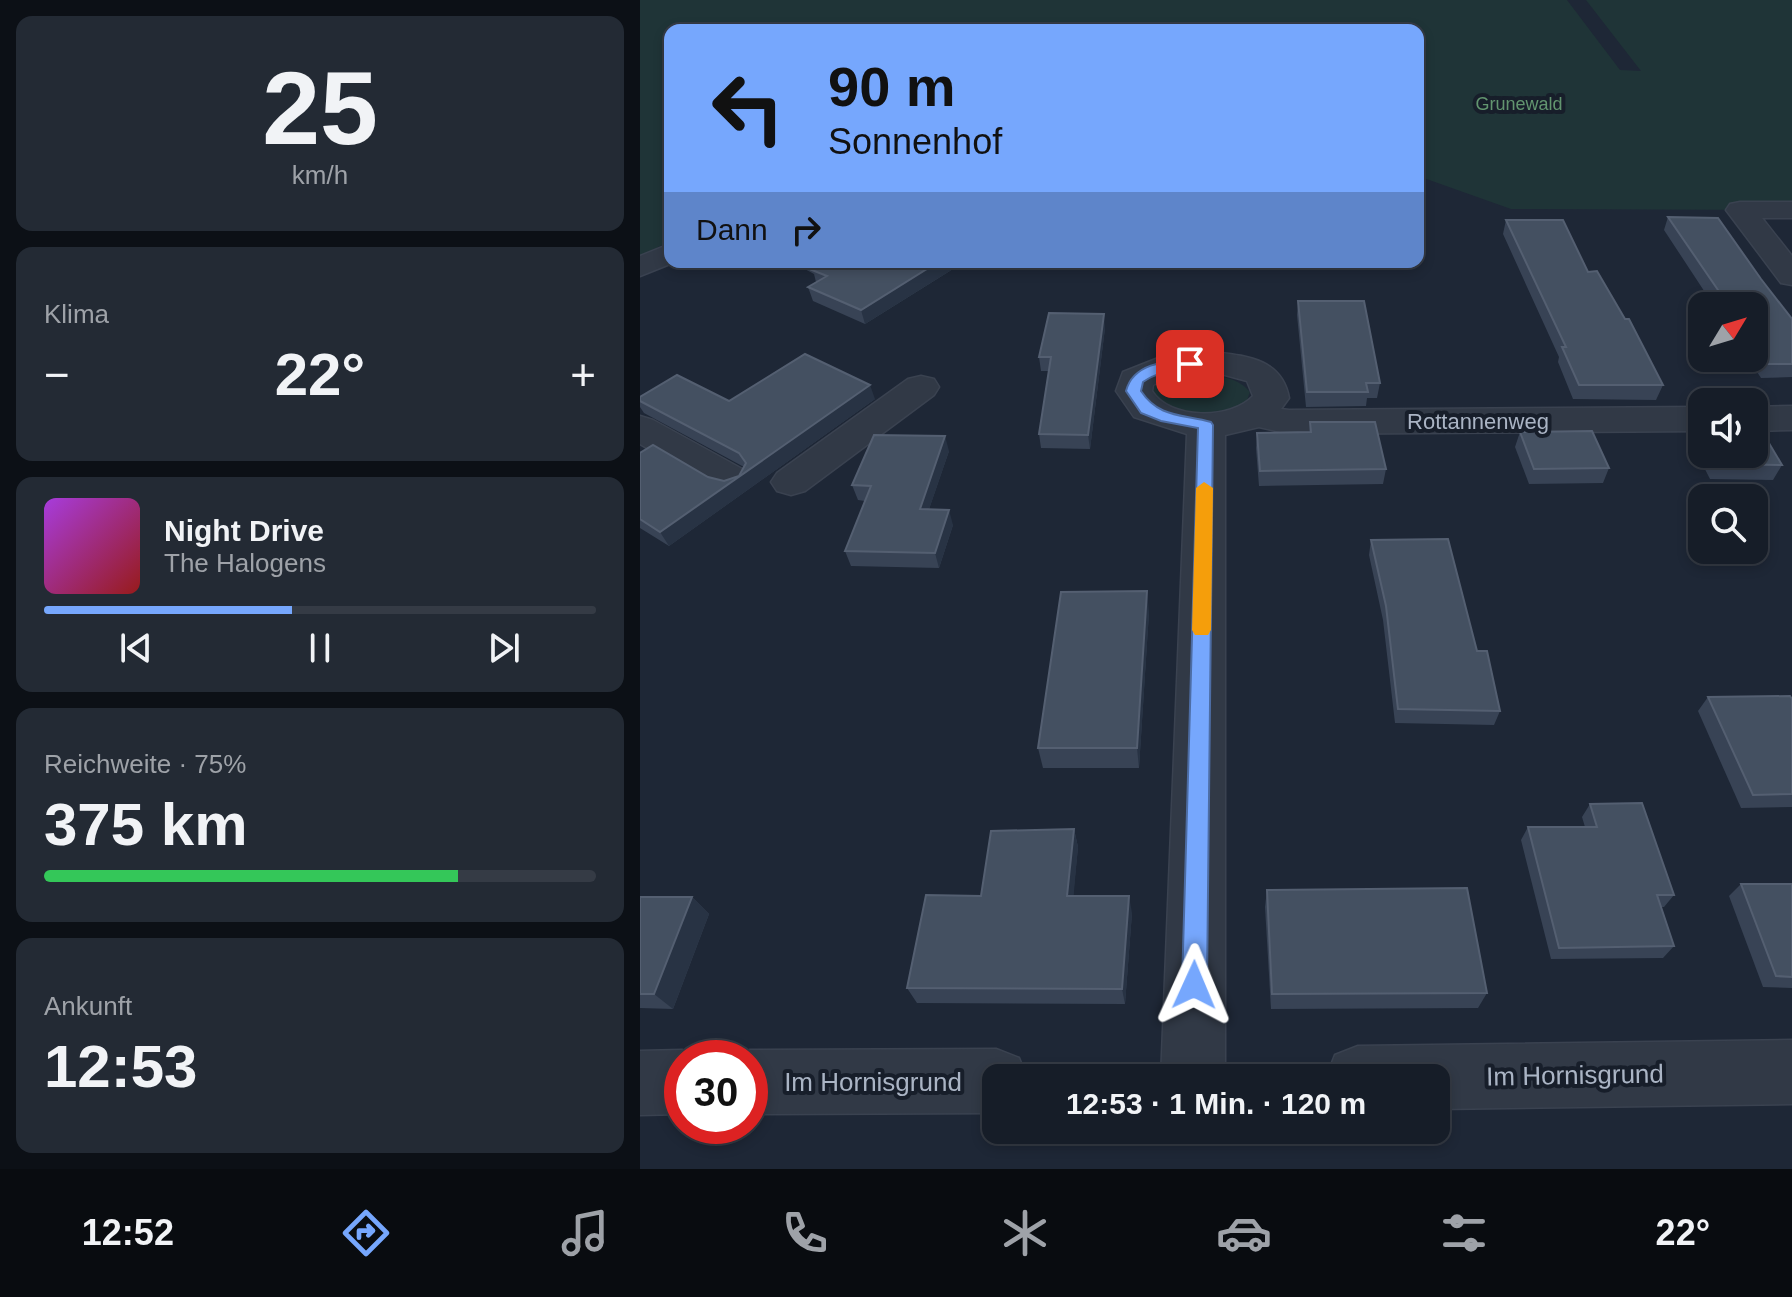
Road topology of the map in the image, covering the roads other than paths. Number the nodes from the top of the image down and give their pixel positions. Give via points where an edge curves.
1 (1792, 210) edge
2 (664, 256) edge
3 (640, 267) edge
4 (1792, 276) edge
5 (921, 387) dead end
6 (1255, 415) junction
7 (1792, 418) edge
8 (1688, 419) edge
9 (1768, 419) edge
10 (1206, 425) junction
11 (640, 428) edge
12 (730, 479) edge
13 (791, 482) dead end
14 (1193, 1064) edge
15 (1792, 1072) edge
16 (1450, 1077) edge
17 (982, 1081) edge
18 (664, 1082) edge
19 (768, 1082) edge
20 (640, 1083) edge

1 - 4 street via 1740,210
2 - 3 street
5 - 13 street
6 - 8 street, Rottannenweg via 1289,422
6 - 10 street
6 - 10 street via 1271,398 1270,387 1260,371 1245,366 1166,365 1136,380 1134,391 1146,409
7 - 9 street
10 - 14 street
11 - 12 street
15 - 16 street, Im Hornisgrund
17 - 19 street, Im Hornisgrund
18 - 20 street

